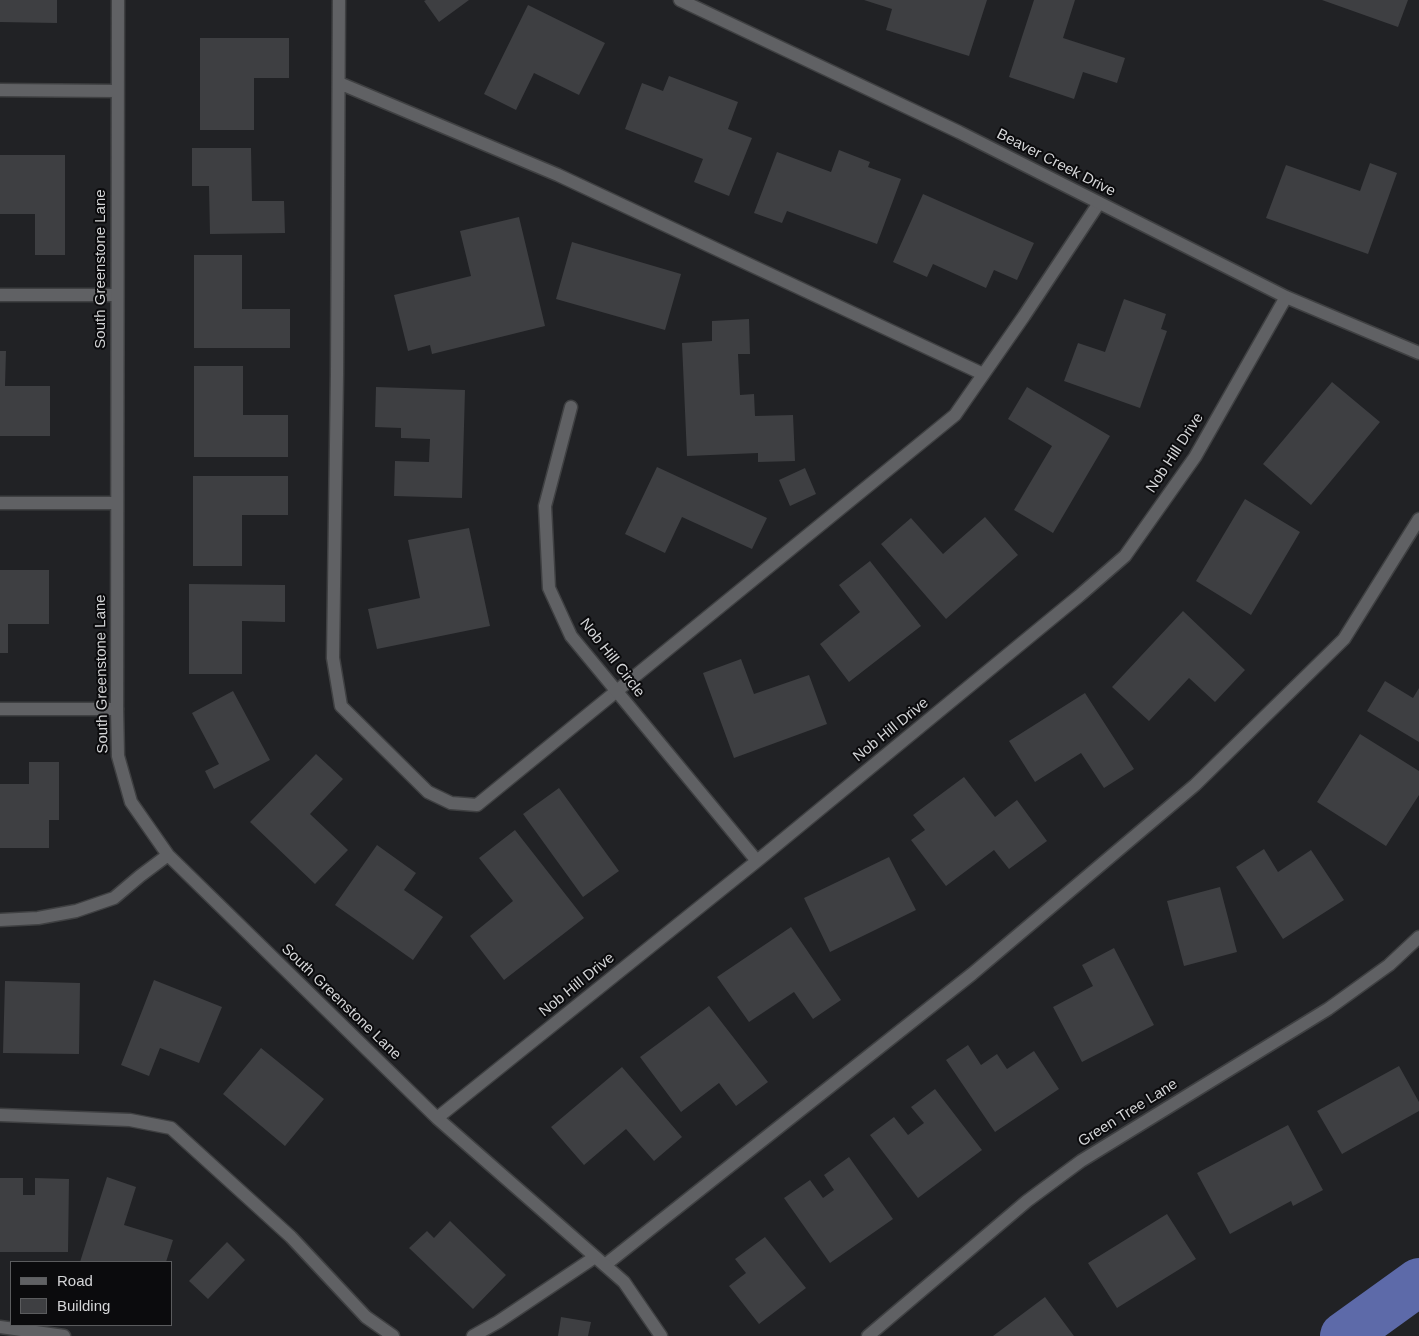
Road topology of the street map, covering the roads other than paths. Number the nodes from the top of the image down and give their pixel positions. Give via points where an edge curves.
1 (118, 0) edge
2 (340, 0) edge
3 (680, 0) edge
4 (339, 83) junction
5 (0, 90) edge
6 (117, 91) junction
7 (1099, 203) junction
8 (0, 295) edge
9 (117, 295) junction
10 (1286, 297) junction
11 (1419, 353) edge
12 (983, 374) junction
13 (572, 407) dead end
14 (0, 503) edge
15 (116, 503) junction
16 (1419, 519) edge
17 (616, 691) junction
18 (0, 709) edge
19 (117, 709) junction
20 (168, 855) junction
21 (757, 861) junction
22 (0, 920) edge
23 (1419, 937) edge
24 (0, 1115) edge
25 (437, 1118) junction
26 (600, 1261) junction
27 (0, 1326) edge
28 (64, 1336) edge
29 (393, 1336) edge
30 (473, 1336) edge
31 (661, 1336) edge
32 (868, 1336) edge

1 - 6 street, South Greenstone Lane
2 - 4 street
3 - 7 street, Beaver Creek Drive via 959,132
4 - 12 street via 558,175
4 - 17 street via 333,658 341,706 428,792 451,804 477,805
5 - 6 street
6 - 9 street, South Greenstone Lane
7 - 10 street, Beaver Creek Drive
7 - 12 street
8 - 9 street
9 - 15 street, South Greenstone Lane
10 - 11 street, Beaver Creek Drive
10 - 21 street, Nob Hill Drive via 1195,457 1125,556
12 - 17 street via 955,415
13 - 17 street, Nob Hill Circle via 545,506 549,588 571,636
14 - 15 street
15 - 19 street, South Greenstone Lane
16 - 26 street via 1344,639 1195,784 972,974
17 - 21 street, Nob Hill Circle
18 - 19 street
19 - 20 street, South Greenstone Lane via 118,756 132,802
20 - 22 street via 114,898 76,911
20 - 25 street, South Greenstone Lane
21 - 25 street, Nob Hill Drive
23 - 32 street, Green Tree Lane via 1390,965 1328,1009 1081,1161 1027,1201
24 - 29 street via 130,1120 172,1128 291,1237 366,1317
25 - 26 street, South Greenstone Lane
26 - 30 street
26 - 31 street, South Greenstone Lane via 624,1282
27 - 28 street

